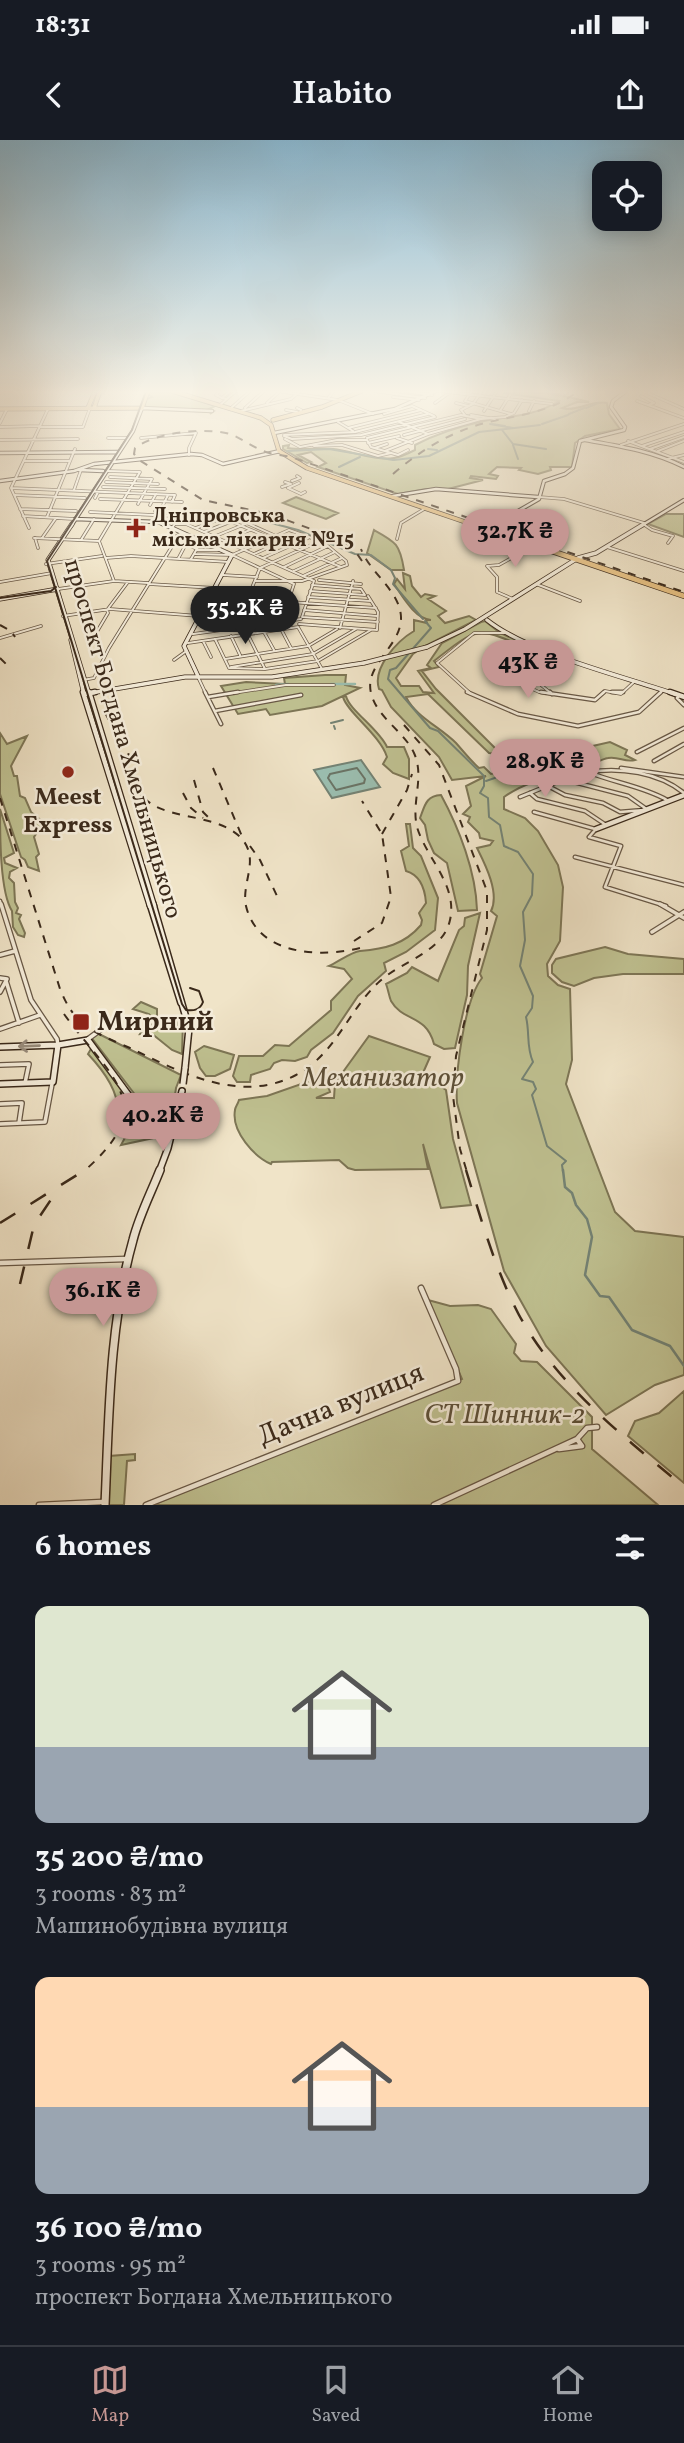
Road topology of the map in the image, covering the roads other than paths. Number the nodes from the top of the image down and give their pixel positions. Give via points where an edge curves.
1 (27, 455) edge
2 (73, 455) edge
3 (116, 455) edge
4 (183, 455) edge
5 (197, 455) edge
6 (266, 455) edge
7 (284, 455) edge
8 (577, 455) edge
9 (653, 455) edge
10 (666, 455) edge
11 (684, 455) edge
12 (674, 458) junction
13 (667, 459) junction
14 (24, 461) junction
15 (70, 461) junction
16 (684, 462) edge
17 (109, 464) junction
18 (684, 467) edge
19 (80, 470) junction
20 (105, 471) junction
21 (114, 471) junction
22 (65, 472) junction
23 (110, 477) junction
24 (297, 477) dead end
25 (136, 478) junction
26 (15, 479) junction
27 (0, 481) edge
28 (292, 481) dead end
29 (106, 482) junction
30 (285, 482) dead end
31 (133, 483) junction
32 (299, 483) dead end
33 (150, 484) junction
34 (158, 484) dead end
35 (103, 486) junction
36 (282, 487) dead end
37 (11, 488) junction
38 (130, 488) junction
39 (147, 488) junction
40 (165, 489) dead end
41 (58, 490) junction
42 (73, 491) junction
43 (91, 491) junction
44 (99, 492) junction
45 (305, 492) dead end
46 (127, 493) junction
47 (143, 494) junction
48 (156, 494) junction
49 (14, 495) junction
50 (168, 495) junction
51 (392, 496) junction
52 (55, 497) junction
53 (539, 497) junction
54 (85, 498) junction
55 (95, 499) dead end
56 (100, 499) dead end
57 (124, 500) junction
58 (140, 501) junction
59 (153, 501) junction
60 (172, 502) junction
61 (182, 502) dead end
62 (683, 502) edge
63 (164, 503) junction
64 (138, 504) dead end
65 (150, 505) dead end
66 (427, 508) junction
67 (20, 509) junction
68 (50, 510) junction
69 (76, 511) junction
70 (155, 511) dead end
71 (90, 512) dead end
72 (116, 513) junction
73 (176, 513) junction
74 (212, 514) junction
75 (23, 516) junction
76 (231, 516) dead end
77 (47, 517) junction
78 (180, 517) junction
79 (56, 518) junction
80 (201, 518) junction
81 (222, 518) junction
82 (73, 519) junction
83 (94, 519) junction
84 (111, 520) junction
85 (255, 520) dead end
86 (231, 521) junction
87 (247, 523) junction
88 (643, 523) junction
89 (176, 524) junction
90 (186, 524) junction
91 (167, 526) junction
92 (241, 526) junction
93 (29, 528) dead end
94 (172, 528) junction
95 (195, 528) junction
96 (487, 528) junction
97 (250, 530) junction
98 (204, 532) junction
99 (182, 533) junction
100 (260, 534) junction
101 (299, 534) junction
102 (276, 536) junction
103 (214, 537) junction
104 (42, 538) junction
105 (270, 538) junction
106 (309, 538) junction
107 (59, 539) junction
108 (397, 539) dead end
109 (81, 540) junction
110 (176, 540) junction
111 (99, 541) junction
112 (224, 541) junction
113 (320, 541) junction
114 (202, 542) junction
115 (280, 542) junction
116 (668, 543) dead end
117 (186, 544) junction
118 (233, 545) junction
119 (534, 545) junction
120 (289, 546) junction
121 (328, 546) junction
122 (606, 546) junction
123 (38, 548) dead end
124 (197, 549) junction
125 (220, 550) junction
126 (244, 550) junction
127 (299, 550) junction
128 (335, 552) junction
129 (195, 554) junction
130 (254, 554) junction
131 (232, 555) junction
132 (310, 555) junction
133 (104, 556) junction
134 (164, 558) junction
135 (263, 558) junction
136 (342, 558) junction
137 (178, 559) junction
138 (191, 559) junction
139 (320, 559) junction
140 (579, 559) junction
141 (229, 562) junction
142 (273, 562) junction
143 (47, 563) junction
144 (331, 563) junction
145 (284, 567) junction
146 (341, 567) junction
147 (260, 568) junction
148 (293, 571) junction
149 (684, 571) edge
150 (51, 574) junction
151 (222, 575) junction
152 (303, 576) junction
153 (257, 577) junction
154 (315, 580) junction
155 (114, 581) junction
156 (353, 581) junction
157 (0, 582) edge
158 (128, 582) junction
159 (255, 582) junction
160 (149, 583) junction
161 (361, 583) dead end
162 (294, 584) junction
163 (536, 584) junction
164 (312, 585) junction
165 (215, 588) junction
166 (351, 588) junction
167 (56, 590) junction
168 (251, 590) junction
169 (310, 591) junction
170 (291, 593) junction
171 (349, 594) junction
172 (684, 595) edge
173 (368, 596) dead end
174 (308, 597) junction
175 (0, 598) edge
176 (247, 599) junction
177 (513, 599) junction
178 (348, 600) junction
179 (209, 601) junction
180 (371, 601) junction
181 (580, 601) dead end
182 (288, 602) junction
183 (306, 603) junction
184 (245, 604) junction
185 (346, 606) junction
186 (376, 608) junction
187 (110, 609) junction
188 (304, 610) junction
189 (133, 611) junction
190 (344, 613) junction
191 (65, 616) junction
192 (202, 616) junction
193 (378, 616) junction
194 (239, 617) junction
195 (301, 618) junction
196 (488, 618) junction
197 (342, 620) junction
198 (198, 622) junction
199 (378, 622) junction
200 (298, 625) junction
201 (41, 626) dead end
202 (244, 627) junction
203 (340, 628) junction
204 (281, 629) junction
205 (356, 629) junction
206 (371, 630) junction
207 (264, 632) junction
208 (505, 633) junction
209 (193, 634) junction
210 (247, 634) junction
211 (231, 636) junction
212 (0, 638) edge
213 (72, 639) junction
214 (215, 639) junction
215 (92, 640) dead end
216 (204, 640) junction
217 (188, 643) junction
218 (308, 645) junction
219 (292, 649) junction
220 (275, 651) junction
221 (186, 652) junction
222 (257, 654) junction
223 (313, 654) junction
224 (241, 656) junction
225 (211, 657) dead end
226 (225, 659) junction
227 (174, 660) dead end
228 (261, 662) junction
229 (318, 662) junction
230 (229, 668) junction
231 (265, 669) junction
232 (322, 669) junction
233 (198, 676) junction
234 (511, 678) dead end
235 (83, 680) junction
236 (635, 681) junction
237 (334, 685) dead end
238 (541, 685) dead end
239 (663, 691) junction
240 (86, 694) junction
241 (301, 695) dead end
242 (553, 695) dead end
243 (682, 696) edge
244 (208, 697) junction
245 (684, 705) edge
246 (215, 711) junction
247 (221, 724) dead end
248 (684, 728) edge
249 (684, 744) edge
250 (637, 752) dead end
251 (654, 761) dead end
252 (612, 767) junction
253 (684, 777) edge
254 (562, 780) dead end
255 (574, 782) dead end
256 (548, 786) junction
257 (530, 793) junction
258 (684, 794) edge
259 (520, 797) dead end
260 (668, 801) junction
261 (645, 810) junction
262 (534, 813) dead end
263 (607, 825) junction
264 (596, 830) junction
265 (575, 857) dead end
266 (613, 867) junction
267 (684, 884) edge
268 (0, 903) edge
269 (684, 912) edge
270 (679, 914) junction
271 (684, 918) edge
272 (652, 932) dead end
273 (15, 951) junction
274 (0, 955) edge
275 (0, 978) edge
276 (6, 981) junction
277 (0, 992) edge
278 (40, 1015) junction
279 (19, 1023) junction
280 (103, 1028) dead end
281 (0, 1029) edge
282 (87, 1040) junction
283 (58, 1045) junction
284 (0, 1047) edge
285 (0, 1065) edge
286 (52, 1082) junction
287 (25, 1083) junction
288 (0, 1084) edge
289 (0, 1104) edge
290 (19, 1123) junction
291 (0, 1124) edge
292 (166, 1136) junction
293 (162, 1160) junction
294 (128, 1259) junction
295 (0, 1263) edge
296 (421, 1288) dead end
297 (597, 1427) dead end
298 (106, 1504) edge
299 (39, 1505) edge
300 (146, 1505) edge
301 (434, 1505) edge

1 - 14 street
2 - 15 street
3 - 17 main road, проспект Богдана Хмельницького
4 - 17 main road
5 - 6 main road via 223,464
7 - 51 main road
8 - 53 main road via 574,468 544,481
9 - 13 main road
10 - 12 street
11 - 12 street
12 - 13 street
12 - 16 street
13 - 18 main road
14 - 15 street
14 - 26 street
15 - 22 street
17 - 19 main road
17 - 20 main road, проспект Богдана Хмельницького
19 - 20 main road
19 - 22 main road
19 - 42 street
20 - 21 street
20 - 43 main road, проспект Богдана Хмельницького
21 - 23 street
21 - 25 street via 140,472
22 - 26 main road
22 - 41 street
23 - 25 street
23 - 29 street
24 - 28 street
25 - 31 street
25 - 33 street via 152,479
26 - 27 main road
26 - 37 street
29 - 31 street
29 - 35 street
30 - 36 street via 291,484
31 - 33 street
31 - 38 street
32 - 45 street via 288,488
33 - 34 street
33 - 39 street
35 - 38 street
35 - 44 street
37 - 41 street
37 - 49 street
38 - 39 street
38 - 46 street
39 - 40 street
39 - 47 street
41 - 42 street
41 - 52 street
42 - 43 street
43 - 44 street
43 - 54 main road, проспект Богдана Хмельницького
43 - 82 main road, проспект Богдана Хмельницького
44 - 46 street
44 - 55 street
46 - 47 street
46 - 57 street
47 - 48 street
47 - 58 street
48 - 50 street
48 - 59 street
49 - 52 street
49 - 67 street
50 - 60 street via 175,495
50 - 63 street
51 - 53 main road via 436,489
51 - 66 main road
52 - 54 street
52 - 68 street
53 - 88 street via 563,499
53 - 96 main road
54 - 69 main road, проспект Богдана Хмельницького
56 - 57 street
57 - 58 street
57 - 72 street
58 - 59 street
58 - 64 street
59 - 63 street
59 - 65 street
60 - 61 street
60 - 63 street
62 - 88 main road
66 - 96 main road
66 - 108 street via 400,524
67 - 68 street
67 - 75 street
68 - 69 street
68 - 77 street
69 - 82 main road, проспект Богдана Хмельницького
70 - 73 street
71 - 72 street
72 - 73 street
72 - 84 street
73 - 91 street
74 - 78 street via 184,511
74 - 80 street
74 - 81 street
75 - 77 street
75 - 93 street
76 - 87 street
77 - 79 street
78 - 80 street
78 - 89 street
79 - 82 street
79 - 104 street
80 - 90 street
81 - 86 street
81 - 95 street
82 - 83 main road
82 - 107 main road, проспект Богдана Хмельницького
83 - 84 main road
83 - 109 street
84 - 91 main road
84 - 111 street
85 - 87 street
86 - 92 street
86 - 98 street
87 - 92 street
87 - 102 street
88 - 116 street via 673,536
88 - 122 main road
89 - 90 street
89 - 94 street
90 - 95 street
91 - 94 main road
92 - 97 street
92 - 103 street
94 - 99 main road
95 - 98 street
96 - 119 main road
96 - 140 main road
97 - 100 street
97 - 112 street
98 - 103 street
99 - 110 street via 174,536
99 - 114 main road
100 - 105 street
100 - 118 street
101 - 102 street via 289,530
101 - 106 street
101 - 115 street
102 - 105 street
103 - 112 street
103 - 114 street
104 - 107 street
104 - 123 street via 35,538
105 - 115 street
105 - 126 street
106 - 113 street
106 - 120 street
107 - 109 street
107 - 143 main road, проспект Богдана Хмельницького
109 - 111 street
110 - 117 street
110 - 134 street
111 - 133 street
112 - 118 street
113 - 121 street
113 - 127 street
114 - 124 street
114 - 125 main road
115 - 120 street
115 - 130 street
117 - 124 street
117 - 137 street
118 - 126 street
119 - 140 main road
119 - 177 street via 499,565 488,566 497,577 497,592
120 - 127 street
120 - 135 street
121 - 128 street
121 - 132 street
122 - 140 main road
122 - 149 street
124 - 125 street
124 - 129 street
125 - 131 main road
126 - 130 street
126 - 131 street
127 - 132 street
127 - 142 street
128 - 136 street
128 - 139 street
129 - 131 street
129 - 138 street
130 - 135 street
131 - 141 main road
131 - 147 street
132 - 139 street
132 - 145 street
133 - 134 street
133 - 143 street
133 - 155 street
134 - 137 street
134 - 160 street
135 - 142 street
136 - 144 street
136 - 146 street via 346,565
137 - 138 street
138 - 141 street
139 - 144 street
139 - 148 street
140 - 163 main road
140 - 172 main road
141 - 151 main road
142 - 145 street
142 - 147 street
143 - 150 main road, проспект Богдана Хмельницького
144 - 146 street
144 - 152 street
145 - 148 street
146 - 154 street
147 - 153 street
147 - 162 street
148 - 152 street
150 - 157 street
150 - 167 main road, проспект Богдана Хмельницького
151 - 153 street
151 - 165 main road
152 - 154 street
153 - 159 street
154 - 156 street
154 - 162 street
154 - 164 street
155 - 158 street
155 - 167 street
156 - 161 street
156 - 166 street
158 - 160 street
158 - 187 street
159 - 162 street
159 - 168 street
160 - 165 street
160 - 189 street
162 - 170 street
163 - 177 main road
163 - 181 street
164 - 166 street
164 - 169 street
165 - 179 main road
166 - 171 street
166 - 171 street via 361,589 365,595
167 - 175 main road
167 - 191 main road, проспект Богдана Хмельницького
168 - 170 street
168 - 176 street
169 - 171 street
169 - 174 street
170 - 182 street
171 - 178 street
173 - 180 street
174 - 178 street
174 - 183 street
176 - 182 street
176 - 184 street
177 - 196 main road
178 - 180 street
178 - 185 street
179 - 184 street
179 - 192 main road
180 - 186 street
182 - 183 street
182 - 194 street via 273,612
183 - 185 street
183 - 188 street
184 - 194 street
185 - 186 street
185 - 190 street
186 - 193 street
187 - 189 street
187 - 191 street
187 - 215 street
188 - 190 street
188 - 195 street
189 - 192 street
189 - 235 street via 94,678
190 - 193 street
190 - 197 street
191 - 213 main road, проспект Богдана Хмельницького
192 - 198 main road
193 - 199 street
194 - 198 street
194 - 202 street
195 - 197 street
195 - 200 street
195 - 202 street
196 - 208 main road
196 - 232 main road, bridge via 402,656
197 - 199 street
197 - 203 street
198 - 209 main road
199 - 206 street via 377,630
200 - 203 street
200 - 204 street
200 - 218 street
201 - 212 street
202 - 209 street
202 - 210 street
203 - 205 street
203 - 218 street
204 - 207 street
204 - 219 street
205 - 206 street
205 - 223 street
206 - 229 street
207 - 210 street
207 - 220 street
208 - 236 main road
208 - 239 street via 474,633 437,663 468,693 518,714 578,726 641,711
209 - 217 main road
210 - 211 street
210 - 222 street
211 - 214 street
211 - 224 street
213 - 235 main road, проспект Богдана Хмельницького
213 - 240 main road, проспект Богдана Хмельницького
214 - 216 street
214 - 226 street
216 - 217 street
216 - 225 street
217 - 221 main road
218 - 219 street
218 - 223 street
219 - 220 street
220 - 222 street
221 - 227 street
221 - 233 main road
222 - 224 street
222 - 228 street
223 - 228 street
223 - 229 street
224 - 226 street
226 - 230 street
228 - 230 street
228 - 231 street
229 - 231 street
229 - 232 street
230 - 231 street
232 - 233 main road via 272,677
233 - 240 main road
233 - 244 street
234 - 236 street via 517,685 539,692 595,700 605,691 621,694
235 - 240 main road, проспект Богдана Хмельницького
236 - 239 main road
237 - 244 street via 286,685
238 - 242 street
239 - 243 main road
240 - 292 main road, проспект Богдана Хмельницького, bridge via 186,1019 182,1087
241 - 246 street
243 - 245 street via 678,699
244 - 246 street
246 - 247 street
248 - 250 street
249 - 251 street
252 - 253 street
252 - 258 street via 670,782
252 - 260 street via 588,772 645,788
254 - 256 street
255 - 261 street via 628,796
256 - 257 street
256 - 261 street via 610,804 620,812
257 - 259 street
257 - 263 street via 537,799 585,811
258 - 260 main road
260 - 261 main road
261 - 263 main road
262 - 264 street
263 - 264 main road
264 - 266 street via 589,837 621,846
265 - 266 street
266 - 267 street
266 - 270 street via 605,887
268 - 273 street
269 - 270 street
270 - 271 street
270 - 272 street
273 - 274 street
273 - 278 street
275 - 276 street
276 - 277 street
276 - 279 street
278 - 279 street
278 - 283 street
279 - 281 street
280 - 282 street
282 - 283 main road
282 - 292 main road via 143,1114
282 - 292 main road
283 -> 284 main road
283 - 286 main road
285 - 287 street via 29,1064
286 - 287 main road
286 - 290 street via 45,1122
287 - 288 main road
289 - 290 street via 22,1103
290 - 291 street
292 - 293 main road, проспект Богдана Хмельницького
292 - 293 main road, проспект Богдана Хмельницького
293 - 294 main road, проспект Богдана Хмельницького
294 - 295 street
294 - 298 main road, проспект Богдана Хмельницького via 112,1371
296 - 300 street, Дачна вулиця via 458,1381
297 - 301 street
298 - 299 street

